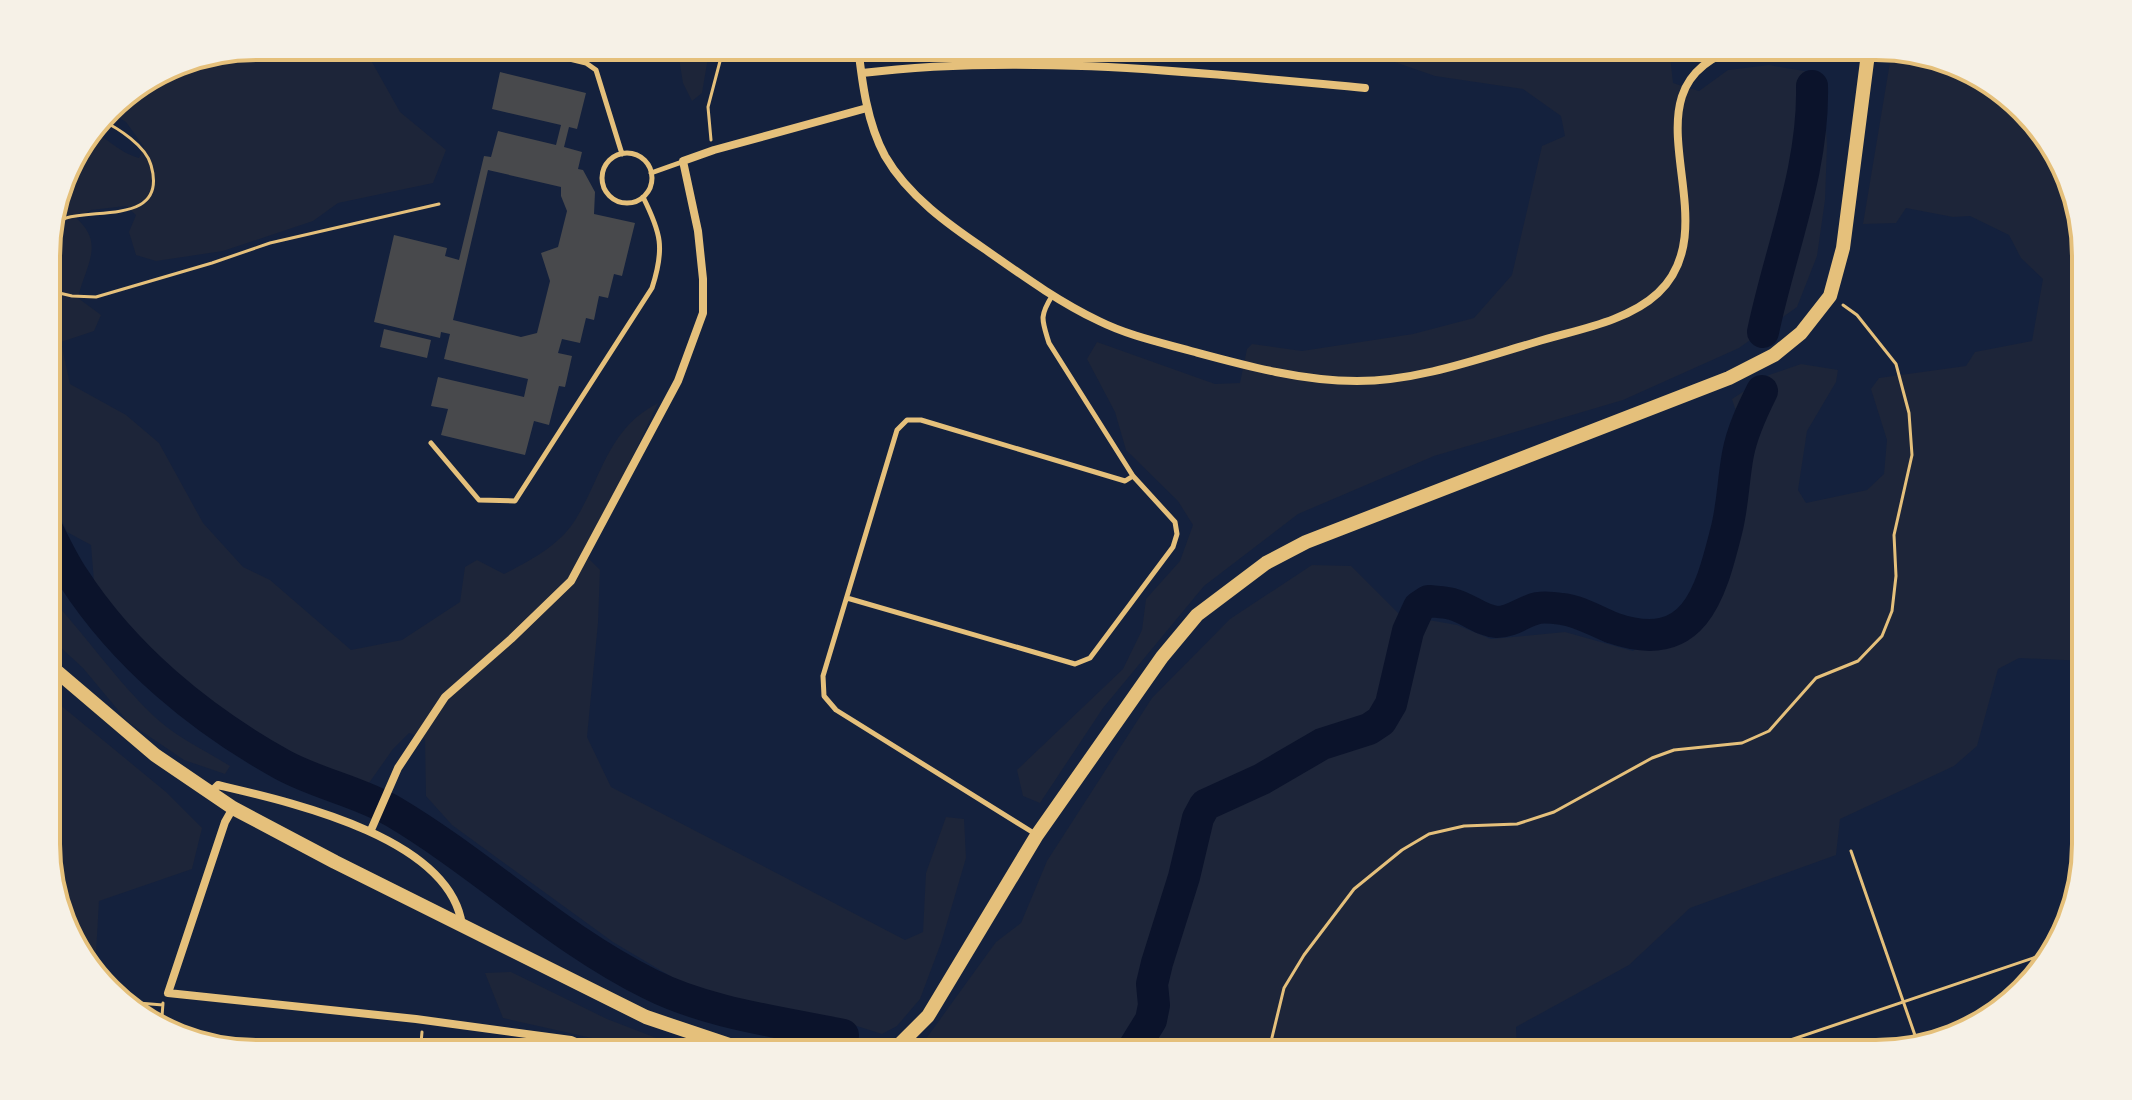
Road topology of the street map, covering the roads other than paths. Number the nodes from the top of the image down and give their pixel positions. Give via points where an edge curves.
1 (574, 60) edge
2 (860, 60) edge
3 (1708, 60) edge
4 (1867, 60) edge
5 (862, 73) junction
6 (1365, 88) dead end
7 (867, 108) junction
8 (622, 154) junction
9 (683, 161) junction
10 (651, 173) junction
11 (643, 197) junction
12 (1052, 296) junction
13 (431, 443) dead end
14 (1133, 476) junction
15 (847, 598) junction
16 (60, 674) edge
17 (210, 794) junction
18 (233, 808) junction
19 (373, 826) junction
20 (1037, 835) junction
21 (462, 925) junction
22 (571, 1040) edge
23 (714, 1040) edge
24 (904, 1040) edge

1 - 8 lane via 596,70
2 - 5 street
3 - 12 street via 1687,83 1679,102 1687,225 1675,273 1658,294 1625,315 1452,366 1358,381 1303,377 1155,341 1101,322
4 - 20 main road via 1843,248 1830,296 1801,333 1774,355 1729,378 1306,542 1266,563 1197,615
5 - 6 street via 1026,65
5 - 7 street
7 - 9 street
7 - 12 street via 885,156 914,194
8 - 10 lane via 644,160
8 - 11 lane via 604,168 605,191 618,202
9 - 10 lane
9 - 19 street via 698,231 703,313 678,381 571,581 445,697 398,768
10 - 11 lane
11 - 13 lane via 661,239 652,288 515,501 479,500
12 - 14 lane via 1042,312 1049,343
14 - 15 lane via 1125,481 907,420 897,430
14 - 15 lane via 1175,522 1177,534 1173,547 1090,658 1075,664
15 - 20 lane via 823,676 824,696 836,710
16 - 17 main road
17 - 18 main road
17 - 19 street via 218,785
18 - 21 main road
18 - 22 street via 168,993
19 - 21 street via 449,890
20 - 24 main road via 928,1016
21 - 23 main road via 646,1017

